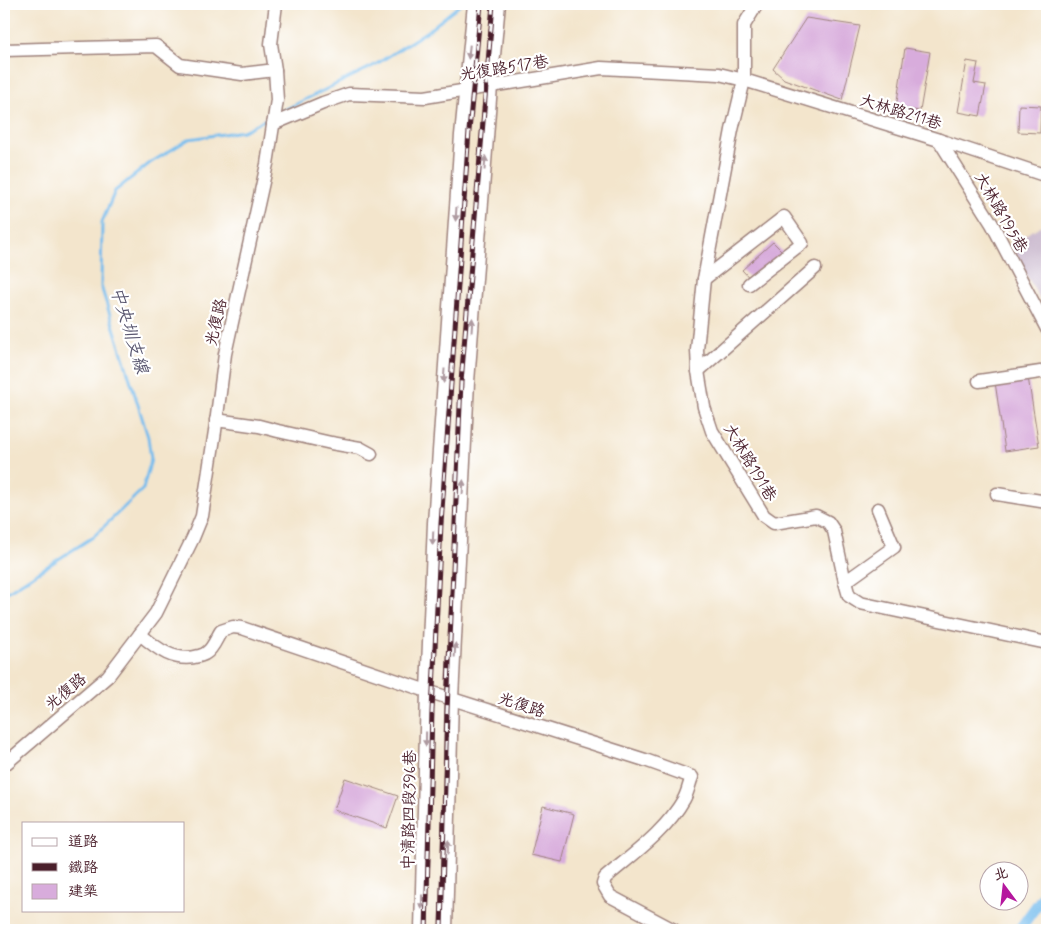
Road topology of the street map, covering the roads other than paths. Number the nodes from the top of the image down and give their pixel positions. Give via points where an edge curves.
1 (276, 4) edge
2 (474, 4) edge
3 (499, 4) edge
4 (756, 4) edge
5 (4, 50) edge
6 (275, 70) junction
7 (744, 80) junction
8 (491, 86) junction
9 (466, 90) junction
10 (273, 124) junction
11 (939, 140) junction
12 (1047, 176) edge
13 (815, 268) dead end
14 (704, 279) junction
15 (749, 284) dead end
16 (1047, 329) edge
17 (698, 371) junction
18 (1047, 371) edge
19 (978, 381) dead end
20 (216, 420) junction
21 (371, 454) dead end
22 (997, 494) dead end
23 (1047, 502) edge
24 (878, 509) dead end
25 (845, 582) junction
26 (140, 634) junction
27 (1047, 643) edge
28 (427, 691) junction
29 (452, 698) junction
30 (4, 765) edge
31 (421, 930) edge
32 (446, 930) edge
33 (674, 930) edge

1 - 6 street, 光復路 via 271,44
2 -> 9 street, 中清路四段396巷
3 - 8 street
4 - 7 street, 大林路191巷 via 744,25
5 - 6 street via 156,46 180,65 242,74
6 - 10 street, 光復路 via 277,100
7 - 8 street, 光復路517巷 via 719,74 601,68
7 - 11 street, 大林路211巷
7 - 14 street, 大林路191巷
8 - 9 street, 光復路517巷
29 -> 8 street via 468,382
9 - 10 street, 光復路517巷 via 425,97 349,94
9 -> 28 street, 中清路四段396巷 via 437,476
10 - 20 street, 光復路 via 225,354
11 - 12 street, 大林路211巷
11 - 16 street, 大林路195巷 via 992,224
13 - 17 street
14 - 15 street via 784,217 802,243
14 - 17 street, 大林路191巷
17 - 25 street, 大林路191巷 via 712,430 764,516 774,523 816,516 828,522 834,531
18 - 19 street
20 - 21 street via 360,448
20 - 26 street, 光復路 via 202,516 156,614
22 - 23 street
24 - 25 street via 894,547
25 - 27 street, 大林路191巷 via 850,596 860,603
26 - 28 street, 光復路 via 173,656 192,658 208,653 221,630 242,628
26 - 30 street, 光復路 via 108,676
28 - 29 street, 光復路
28 -> 31 street, 中清路四段396巷
32 -> 29 street
29 - 33 street, 光復路 via 692,776 686,797 674,815 605,878 603,884 610,896

